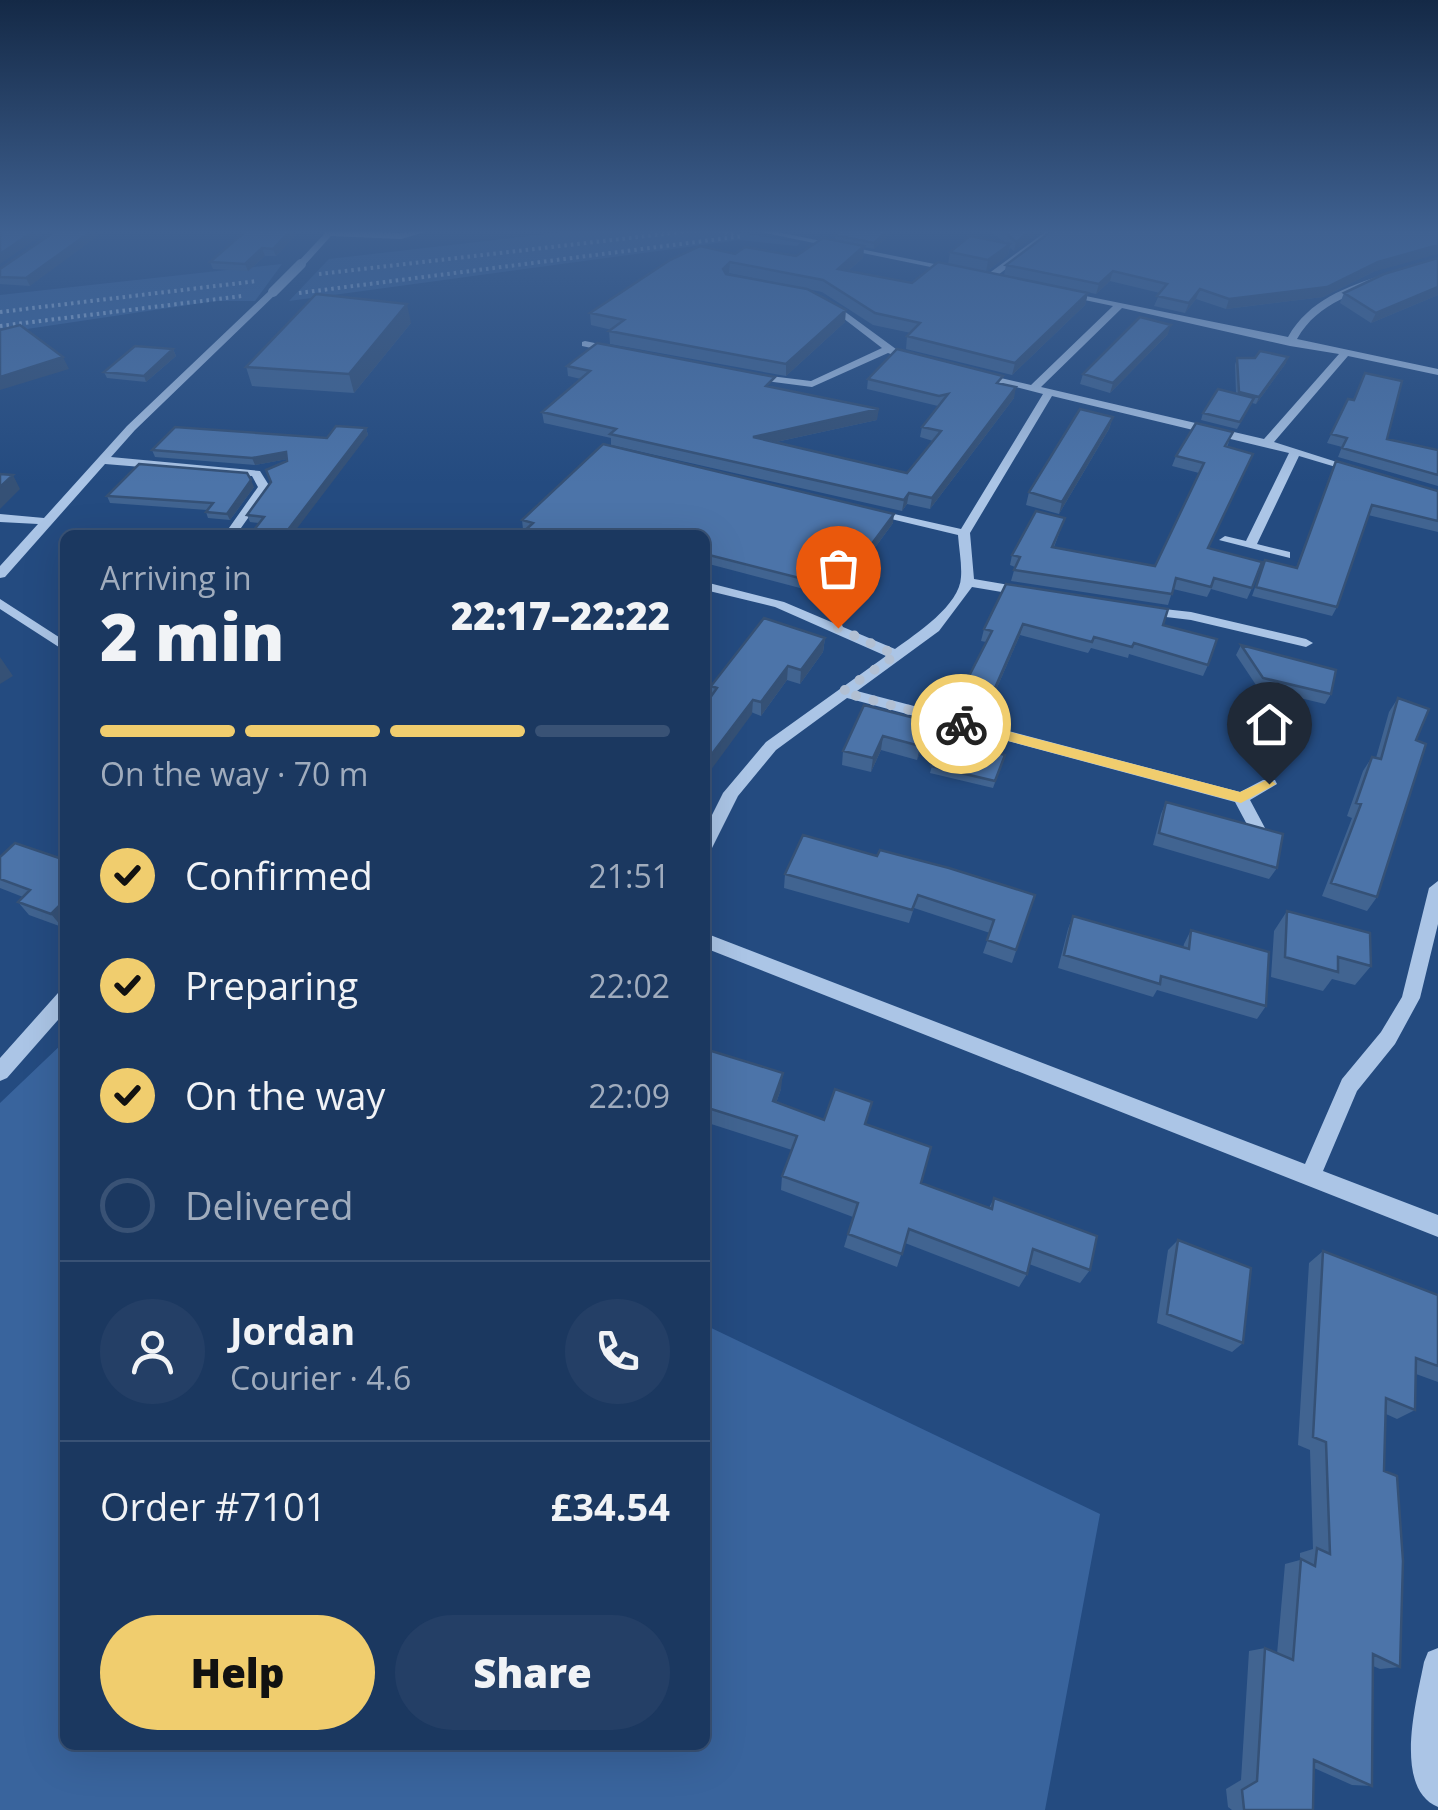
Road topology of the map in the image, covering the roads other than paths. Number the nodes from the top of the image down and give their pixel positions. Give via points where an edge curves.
1 (250, 314) edge
2 (847, 314) edge
3 (1110, 314) edge
4 (1162, 314) edge
5 (1307, 314) edge
6 (1290, 343) junction
7 (585, 344) dead end
8 (889, 349) junction
9 (623, 352) edge
10 (1344, 355) junction
11 (928, 363) edge
12 (962, 372) edge
13 (1438, 372) edge
14 (738, 374) edge
15 (1032, 390) junction
16 (1049, 394) junction
17 (1268, 444) junction
18 (1295, 452) junction
19 (101, 460) junction
20 (1366, 473) edge
21 (852, 508) edge
22 (0, 518) edge
23 (44, 521) junction
24 (234, 530) edge
25 (964, 533) junction
26 (1224, 540) dead end
27 (1250, 546) junction
28 (1285, 555) dead end
29 (0, 574) edge
30 (968, 582) junction
31 (710, 587) edge
32 (1045, 596) edge
33 (0, 603) edge
34 (1138, 610) edge
35 (1270, 616) dead end
36 (1272, 634) junction
37 (60, 643) edge
38 (1306, 643) dead end
39 (896, 655) junction
40 (842, 692) junction
41 (1269, 784) dead end
42 (1241, 798) junction
43 (1256, 828) edge
44 (710, 836) edge
45 (1438, 888) edge
46 (710, 942) edge
47 (60, 1005) edge
48 (0, 1072) edge
49 (1310, 1176) junction
50 (1438, 1226) edge
51 (1438, 1662) edge
52 (1438, 1792) edge

1 - 19 street, bridge
2 - 8 street
3 - 15 street
4 - 6 street
5 - 6 street
6 - 10 street
7 - 9 street
8 - 11 street
8 - 14 street via 812,384
10 - 13 street
10 - 17 street
12 - 15 street
15 - 16 street
16 - 17 street
16 - 25 street
17 - 18 street
18 - 20 street
18 - 27 street
19 - 23 street
19 - 24 street via 263,471 264,488
21 - 25 street
22 - 23 street
23 - 29 street
25 - 30 street
26 - 27 street
27 - 28 street
30 - 32 street
30 - 39 street via 934,628
31 - 39 street via 800,609
33 - 37 street
34 - 36 street
35 - 36 street
36 - 38 street
39 - 40 street
40 - 42 street
40 - 44 street via 771,746 731,793
41 - 42 street
42 - 43 street
45 - 49 street via 1411,998 1349,1085
46 - 49 street
47 - 48 street
49 - 50 street
51 - 52 street via 1425,1747 1430,1784

